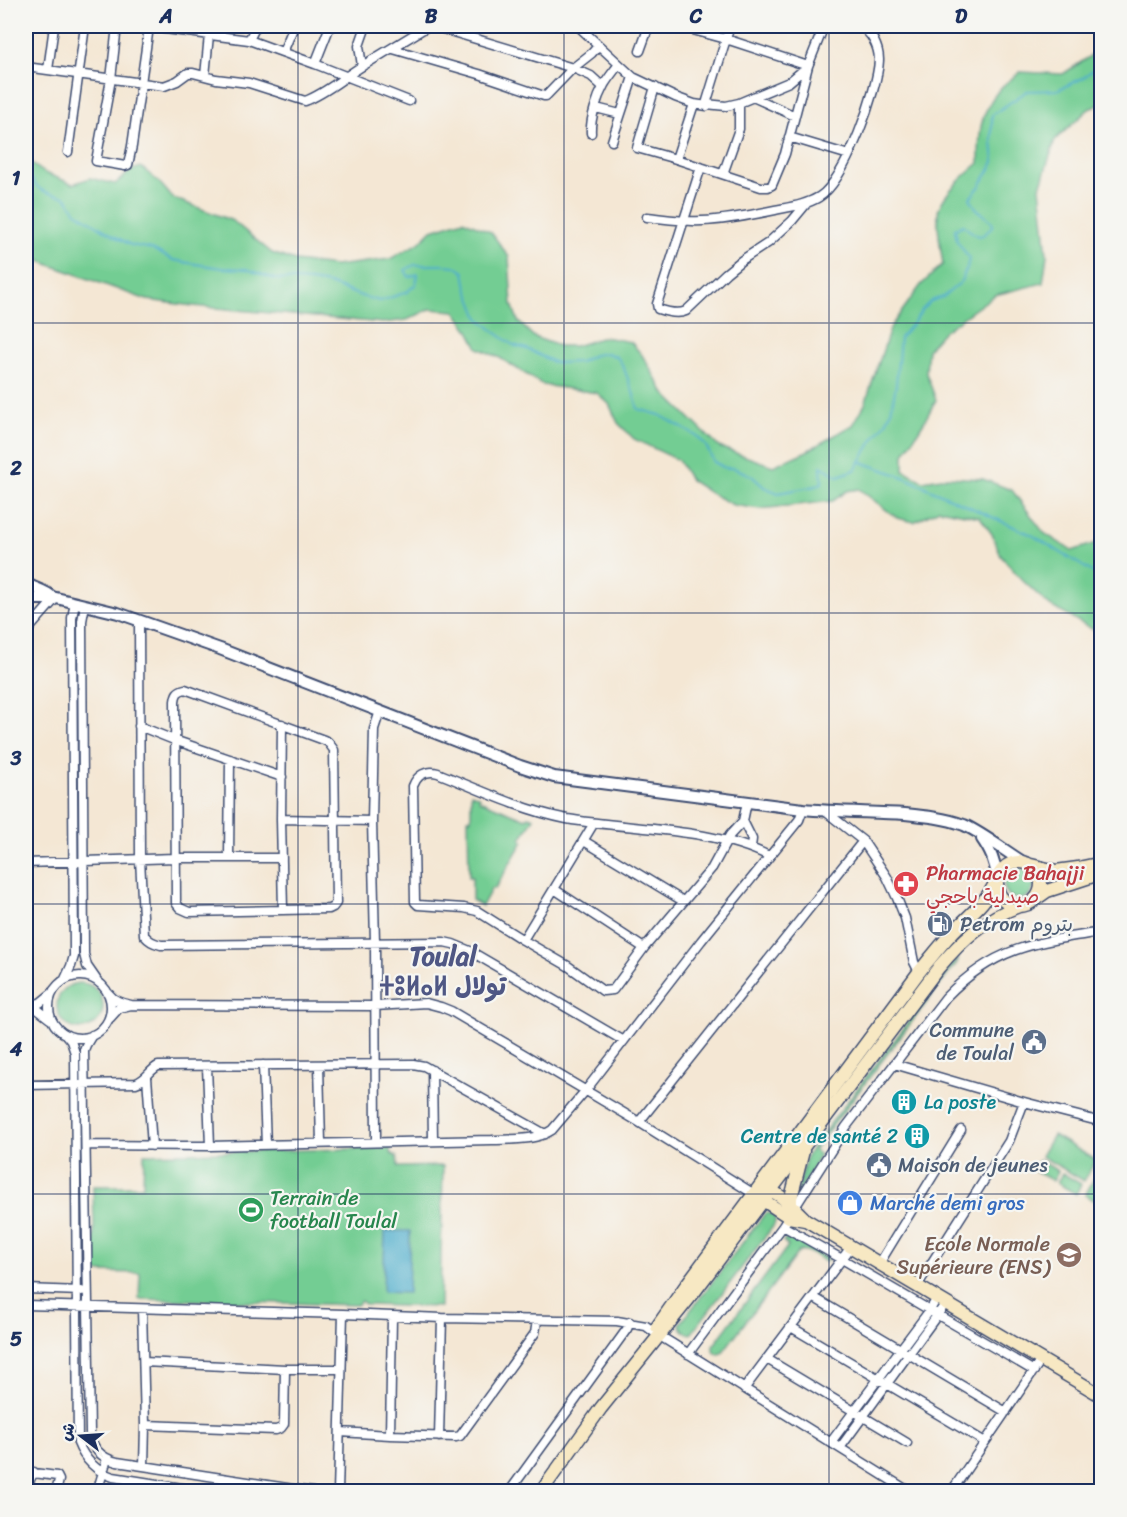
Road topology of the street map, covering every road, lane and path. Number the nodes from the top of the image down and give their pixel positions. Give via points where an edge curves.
1 (54, 26) edge
2 (85, 26) edge
3 (117, 26) edge
4 (146, 26) edge
5 (256, 26) edge
6 (294, 26) edge
7 (330, 26) edge
8 (366, 26) edge
9 (428, 26) edge
10 (433, 26) edge
11 (578, 26) edge
12 (649, 26) edge
13 (678, 26) edge
14 (730, 26) edge
15 (824, 26) edge
16 (859, 26) edge
17 (189, 29) edge
18 (210, 35) junction
19 (726, 39) junction
20 (249, 40) junction
21 (598, 46) junction
22 (393, 49) junction
23 (640, 51) dead end
24 (283, 52) junction
25 (315, 64) junction
26 (619, 64) junction
27 (362, 66) junction
28 (808, 66) junction
29 (26, 67) edge
30 (573, 68) junction
31 (48, 70) junction
32 (79, 74) junction
33 (205, 76) junction
34 (348, 76) junction
35 (633, 77) junction
36 (111, 79) junction
37 (142, 83) junction
38 (603, 87) junction
39 (655, 87) junction
40 (753, 97) junction
41 (409, 101) dead end
42 (739, 103) junction
43 (694, 104) junction
44 (706, 104) junction
45 (596, 108) junction
46 (620, 114) junction
47 (795, 116) junction
48 (591, 133) dead end
49 (789, 137) junction
50 (612, 141) dead end
51 (68, 152) dead end
52 (849, 154) junction
53 (676, 159) junction
54 (701, 167) junction
55 (723, 174) junction
56 (807, 202) junction
57 (647, 217) dead end
58 (684, 221) junction
59 (26, 583) edge
60 (54, 597) junction
61 (26, 598) edge
62 (80, 604) junction
63 (139, 620) junction
64 (26, 632) edge
65 (380, 711) junction
66 (282, 724) junction
67 (139, 726) junction
68 (174, 740) junction
69 (230, 759) junction
70 (282, 777) junction
71 (747, 802) junction
72 (803, 809) junction
73 (825, 811) junction
74 (281, 819) junction
75 (334, 821) junction
76 (372, 821) junction
77 (743, 821) junction
78 (594, 823) junction
79 (978, 834) junction
80 (584, 841) junction
81 (726, 841) junction
82 (863, 841) junction
83 (752, 848) junction
84 (769, 856) junction
85 (175, 858) junction
86 (229, 858) junction
87 (282, 858) junction
88 (140, 859) junction
89 (78, 862) junction
90 (26, 863) edge
91 (1027, 863) junction
92 (1101, 863) edge
93 (1101, 873) edge
94 (997, 880) junction
95 (554, 889) junction
96 (683, 901) junction
97 (1034, 901) junction
98 (1019, 906) junction
99 (283, 910) junction
100 (1101, 932) edge
101 (523, 940) junction
102 (375, 942) junction
103 (644, 948) junction
104 (919, 972) junction
105 (65, 979) junction
106 (96, 979) junction
107 (107, 991) junction
108 (51, 994) junction
109 (131, 1005) junction
110 (375, 1005) junction
111 (26, 1006) edge
112 (52, 1020) junction
113 (108, 1021) junction
114 (66, 1035) junction
115 (92, 1035) junction
116 (624, 1041) junction
117 (375, 1064) junction
118 (894, 1064) junction
119 (263, 1065) junction
120 (319, 1065) junction
121 (207, 1066) junction
122 (432, 1070) junction
123 (147, 1077) junction
124 (80, 1083) junction
125 (26, 1085) edge
126 (585, 1090) junction
127 (1024, 1102) junction
128 (639, 1122) junction
129 (1101, 1122) edge
130 (961, 1130) dead end
131 (545, 1135) junction
132 (433, 1140) junction
133 (376, 1142) junction
134 (321, 1143) junction
135 (806, 1144) junction
136 (266, 1145) junction
137 (86, 1146) junction
138 (152, 1146) junction
139 (210, 1146) junction
140 (762, 1193) junction
141 (789, 1214) junction
142 (851, 1247) junction
143 (842, 1259) junction
144 (879, 1264) junction
145 (917, 1286) junction
146 (26, 1289) edge
147 (76, 1291) junction
148 (88, 1291) junction
149 (813, 1297) junction
150 (941, 1301) junction
151 (26, 1305) edge
152 (76, 1307) junction
153 (88, 1307) junction
154 (142, 1309) junction
155 (934, 1313) junction
156 (343, 1314) junction
157 (392, 1317) junction
158 (442, 1318) junction
159 (537, 1321) junction
160 (630, 1322) junction
161 (791, 1327) junction
162 (657, 1334) junction
163 (905, 1352) junction
164 (688, 1354) junction
165 (767, 1359) junction
166 (1041, 1360) junction
167 (144, 1362) junction
168 (285, 1369) junction
169 (341, 1369) junction
170 (1034, 1371) junction
171 (878, 1379) junction
172 (887, 1384) junction
173 (744, 1389) junction
174 (1101, 1396) edge
175 (854, 1411) junction
176 (1006, 1412) junction
177 (863, 1416) junction
178 (145, 1425) junction
179 (340, 1432) junction
180 (390, 1436) junction
181 (439, 1437) junction
182 (831, 1442) junction
183 (985, 1442) junction
184 (907, 1443) dead end
185 (840, 1448) junction
186 (107, 1459) junction
187 (144, 1466) junction
188 (30, 1472) edge
189 (103, 1473) junction
190 (26, 1486) edge
191 (56, 1491) edge
192 (98, 1491) edge
193 (202, 1491) edge
194 (313, 1491) edge
195 (338, 1491) edge
196 (509, 1491) edge
197 (541, 1491) edge
198 (910, 1491) edge
199 (951, 1491) edge

1 - 31 street
2 - 32 street
3 - 36 street
4 - 17 street
4 - 37 street
5 - 20 street
6 - 24 street
7 - 25 street
8 - 27 street via 359,46
9 - 22 street
10 - 30 street
11 - 21 street
12 - 23 street
13 - 19 street
14 - 19 street
15 - 28 street
16 - 52 street via 865,28 877,47 879,60 861,128
17 - 18 street
18 - 20 street
18 - 33 street
19 - 28 street
19 - 44 street
20 - 24 street
21 - 26 street
21 - 30 street
22 - 27 street
22 - 30 street via 544,96
24 - 25 street
25 - 34 street
26 - 35 street
26 - 38 street
27 - 34 street
28 - 40 street via 789,82
28 - 47 street
29 - 31 street
30 - 38 street
31 - 32 street
32 - 36 street
32 - 51 street
33 - 34 street via 249,83 304,101
33 - 37 street via 188,73 164,86
34 - 41 street
35 - 39 street
35 - 46 street
36 - 37 street
36 - 37 street via 96,161 125,166
38 - 45 street
39 - 43 street
39 - 53 street via 637,148
40 - 42 street
40 - 47 street
42 - 44 street
42 - 55 street via 739,129
43 - 44 street
43 - 53 street
45 - 46 street
45 - 48 street
46 - 50 street
47 - 49 street
49 - 52 street
49 - 55 street via 772,185 761,187
52 - 56 street via 827,190
53 - 54 street
54 - 55 street
54 - 58 street
56 - 58 street via 722,220
56 - 58 street via 768,243 726,273 686,311 678,313 658,309 657,304
57 - 58 street
59 - 60 street
59 - 61 street
60 - 61 street
60 - 62 street
60 - 64 street
62 - 63 street
62 - 89 street
63 - 65 street
63 - 67 street
65 - 71 street via 554,777
65 - 76 street via 374,729
66 - 68 street via 185,689 176,694
66 - 70 street
66 - 75 street via 324,740 334,750
67 - 68 street
67 - 88 street
68 - 69 street
68 - 85 street
69 - 70 street
69 - 86 street
70 - 74 street
71 - 72 street
71 - 77 street
72 - 73 street
72 - 84 street via 799,820
73 - 79 street via 928,816 949,820
73 - 82 street
74 - 75 street
74 - 87 street
75 - 76 street
75 - 99 street via 336,903 329,909
76 - 102 street
77 - 81 street
77 - 83 street
78 - 80 street
78 - 81 street
78 - 101 street via 540,813 435,772 424,773 415,781 416,904 471,909
79 - 91 street
79 - 94 street via 991,852
80 - 95 street
80 - 96 street
81 - 83 street
81 - 96 street via 712,868
82 - 104 street via 897,898
82 - 128 street
83 - 84 street
84 - 116 street
85 - 86 street
85 - 88 street
85 - 99 street via 176,903 184,910
86 - 87 street
87 - 99 street
88 - 89 street
88 - 102 street via 144,935 154,943
89 - 90 street
89 - 105 street via 74,956
89 - 106 street via 84,954
91 - 92 main road via 1056,871
91 - 94 main road via 1010,863
91 - 97 main road via 1036,869 1041,882
93 - 97 main road via 1047,891
94 - 98 main road via 1005,902
94 - 104 main road via 989,896
95 - 101 street
95 - 103 street
96 - 103 street
97 - 98 main road
98 - 135 main road via 989,920 956,947
100 - 118 street via 1029,945 983,966 946,997
101 - 103 street via 603,991 613,990
102 - 110 street
102 - 116 street via 453,944
104 - 140 main road
105 - 106 street via 80,975
105 - 108 street
106 - 107 street
107 - 109 street via 111,997
107 - 113 street via 111,1006
108 - 111 street via 40,1003
108 - 112 street
109 - 110 street
109 - 113 street via 120,1008
110 - 117 street
110 - 126 street via 426,1003 451,1011
111 - 112 street
112 - 114 street
113 - 115 street
114 - 115 street
114 - 124 street via 75,1053
115 - 124 street via 84,1050
116 - 126 street
117 - 120 street
117 - 122 street via 413,1064
117 - 133 street
118 - 127 street
118 - 141 street via 846,1127
119 - 120 street
119 - 121 street
119 - 136 street
120 - 134 street
121 - 123 street via 158,1066
121 - 139 street
122 - 131 street
122 - 132 street
123 - 124 street via 136,1083
123 - 138 street
124 - 125 street
124 - 137 street
124 - 147 street
126 - 128 street
126 - 131 street
127 - 129 street
127 - 145 street via 1009,1141
128 - 140 street
130 - 144 street
131 - 132 street
132 - 133 street
133 - 134 street
134 - 136 street
135 - 140 main road
135 - 141 main road
136 - 139 street
137 - 138 street
137 - 148 street
138 - 139 street
140 - 141 main road
140 - 162 main road via 687,1284
141 - 142 main road
141 - 143 street
141 - 164 street
142 - 143 street
142 - 144 main road
143 - 149 street
143 - 155 street
144 - 145 main road
145 - 150 main road
146 - 147 street
147 - 148 street
147 - 152 street
148 - 153 street
149 - 161 street
149 - 163 street
150 - 155 street
150 - 166 main road
151 - 152 street
152 - 153 street
152 - 189 street via 76,1435 88,1461
153 - 154 street
153 - 186 street via 90,1440
154 - 156 street
154 - 167 street
155 - 163 street
155 - 170 street
156 - 157 street
156 - 169 street
157 - 158 street
157 - 180 street
158 - 159 street
158 - 181 street
159 - 160 street
159 - 181 street via 534,1333 462,1434
160 - 162 street
160 - 196 street
161 - 165 street
161 - 171 street
162 - 164 street
162 - 197 main road
163 - 171 street
163 - 172 street
163 - 176 street
164 - 173 street
165 - 173 street
165 - 175 street
166 - 170 street
166 - 174 main road
167 - 168 street
167 - 178 street
168 - 169 street
168 - 178 street via 284,1424 276,1430
169 - 179 street
170 - 176 street
171 - 172 street
171 - 175 street
172 - 177 street
172 - 183 street
173 - 182 street
175 - 177 street
175 - 182 street
176 - 183 street
177 - 184 street
177 - 185 street
178 - 187 street
179 - 180 street
179 - 195 street
180 - 181 street
182 - 185 street
183 - 199 street
185 - 198 street
186 - 187 street
186 - 189 street
187 - 194 street
188 - 190 street
188 - 191 street via 57,1476 60,1480
189 - 192 street
189 - 193 street

